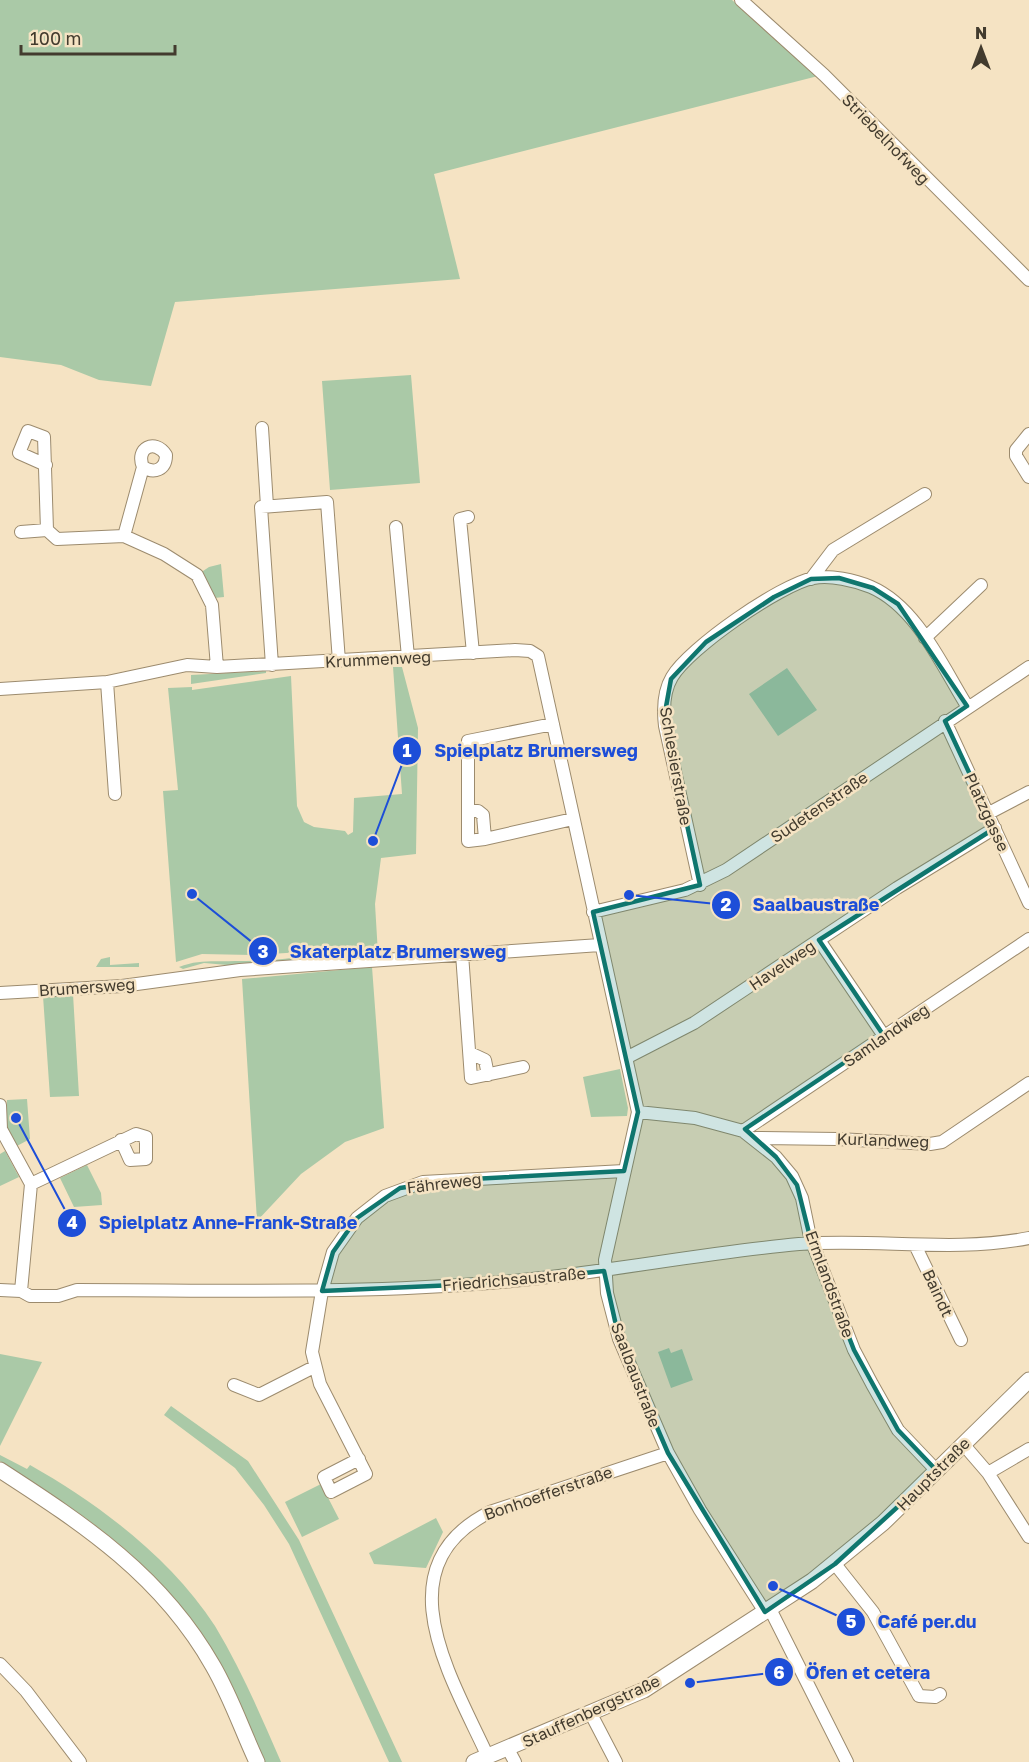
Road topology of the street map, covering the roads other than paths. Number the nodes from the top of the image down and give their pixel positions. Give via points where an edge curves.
1 (741, 0) edge
2 (1029, 280) edge
3 (262, 428) dead end
4 (1029, 434) edge
5 (46, 465) dead end
6 (143, 467) dead end
7 (1029, 477) edge
8 (925, 494) dead end
9 (267, 506) junction
10 (468, 517) dead end
11 (396, 527) dead end
12 (47, 530) junction
13 (21, 532) dead end
14 (124, 536) junction
15 (827, 561) junction
16 (839, 578) junction
17 (811, 579) junction
18 (981, 585) dead end
19 (925, 638) junction
20 (473, 653) junction
21 (538, 656) joint
22 (408, 657) junction
23 (339, 661) junction
24 (272, 665) junction
25 (217, 667) junction
26 (1029, 667) edge
27 (107, 682) junction
28 (0, 689) edge
29 (968, 706) junction
30 (945, 721) junction
31 (553, 724) junction
32 (470, 727) dead end
33 (468, 741) junction
34 (1029, 792) edge
35 (115, 794) dead end
36 (989, 813) junction
37 (573, 819) junction
38 (995, 828) junction
39 (700, 885) junction
40 (1029, 903) edge
41 (593, 912) junction
42 (1029, 939) edge
43 (819, 940) junction
44 (600, 945) junction
45 (462, 954) junction
46 (0, 993) edge
47 (884, 1036) junction
48 (626, 1058) junction
49 (523, 1067) dead end
50 (1029, 1083) edge
51 (0, 1105) edge
52 (638, 1112) junction
53 (0, 1121) edge
54 (743, 1131) junction
55 (756, 1138) junction
56 (121, 1140) dead end
57 (624, 1171) junction
58 (31, 1184) junction
59 (1029, 1238) edge
60 (813, 1243) junction
61 (915, 1245) junction
62 (604, 1271) junction
63 (0, 1290) edge
64 (21, 1291) junction
65 (322, 1291) junction
66 (961, 1340) dead end
67 (314, 1367) junction
68 (1029, 1380) edge
69 (234, 1385) dead end
70 (963, 1444) junction
71 (1029, 1449) edge
72 (668, 1454) junction
73 (358, 1459) dead end
74 (0, 1470) edge
75 (937, 1470) junction
76 (988, 1473) junction
77 (1029, 1537) edge
78 (836, 1564) junction
79 (768, 1611) junction
80 (0, 1664) edge
81 (940, 1694) dead end
82 (591, 1714) junction
83 (512, 1756) edge
84 (481, 1759) edge
85 (80, 1762) edge
86 (257, 1762) edge
87 (616, 1762) edge
88 (848, 1762) edge

1 - 2 street, Striebelhofweg via 824,75
3 - 9 street
4 - 7 street via 1016,450
5 - 12 street
6 - 14 street
8 - 15 street via 833,550
9 - 23 street via 327,502
9 - 24 street via 261,507
10 - 20 street via 460,519
11 - 22 street
12 - 13 street
12 - 14 street via 57,538
14 - 25 street via 197,575 212,605
15 - 16 street
15 - 17 street
16 - 17 street, Schlesierstraße
16 - 19 street, Schlesierstraße via 873,588 898,604
17 - 39 street, Schlesierstraße via 774,597 706,642 682,662 671,679 664,714
18 - 19 street
19 - 29 street, Schlesierstraße
20 - 21 street, Krummenweg via 515,650
20 - 22 street, Krummenweg
21 - 31 street, Saalbaustraße
22 - 23 street, Krummenweg
23 - 24 street, Krummenweg
24 - 25 street, Krummenweg
25 - 27 street, Krummenweg
26 - 29 street, Sudetenstraße
27 - 28 street, Krummenweg
27 - 35 street
29 - 30 street, Sudetenstraße
30 - 36 street, Platzgasse
30 - 39 street, Sudetenstraße
31 - 33 street
31 - 37 street, Saalbaustraße
32 - 33 street
33 - 37 street via 468,841
34 - 36 street
36 - 38 street, Platzgasse
37 - 41 street, Saalbaustraße
38 - 40 street, Platzgasse
38 - 43 street, Havelweg
39 - 41 street, Sudetenstraße
41 - 44 street, Saalbaustraße
42 - 47 street, Samlandweg
43 - 47 street
43 - 48 street, Havelweg via 693,1023
44 - 45 street, Brumersweg
44 - 48 street, Saalbaustraße
45 - 46 street, Brumersweg via 240,970 202,967 174,978 122,986
45 - 49 street via 471,1078
47 - 54 street, Samlandweg
48 - 52 street, Saalbaustraße
50 - 55 street, Kurlandweg via 942,1142
51 - 53 street
52 - 54 street, Ermlandstraße via 695,1118
52 - 57 street, Saalbaustraße
53 - 58 street
54 - 55 street, Ermlandstraße
55 - 60 street, Ermlandstraße via 797,1185
56 - 58 street
57 - 62 street, Saalbaustraße
57 - 65 street, Fähreweg via 423,1182 400,1188 357,1218 333,1252
58 - 64 street
59 - 61 street, Friedrichsaustraße via 967,1245
60 - 61 street, Friedrichsaustraße
60 - 62 street, Friedrichsaustraße
60 - 75 street, Ermlandstraße via 854,1350 872,1384 898,1430
61 - 66 street, Baindt
62 - 65 street, Friedrichsaustraße via 477,1284
62 - 72 street, Saalbaustraße via 619,1339
63 - 64 street, Friedrichsaustraße
64 - 65 street, Friedrichsaustraße via 30,1296 58,1296 77,1290
65 - 67 street, Fähreweg via 312,1352
67 - 69 street via 259,1395
67 - 73 street
68 - 70 street, Hauptstraße
70 - 75 street, Hauptstraße
70 - 76 street
71 - 76 street
72 - 79 street, Saalbaustraße via 700,1510
72 - 84 street, Bonhoefferstraße via 490,1512 469,1523 443,1554 433,1575 433,1625
74 - 86 street via 95,1533 173,1605 213,1666
75 - 78 street, Hauptstraße
76 - 77 street
78 - 79 street, Hauptstraße
78 - 81 street via 873,1612 918,1696 935,1698
79 - 82 street, Stauffenbergstraße via 660,1680
79 - 88 street, Saalbaustraße
80 - 85 street via 26,1691
82 - 83 street, Stauffenbergstraße
82 - 87 street
83 - 84 street, Stauffenbergstraße

